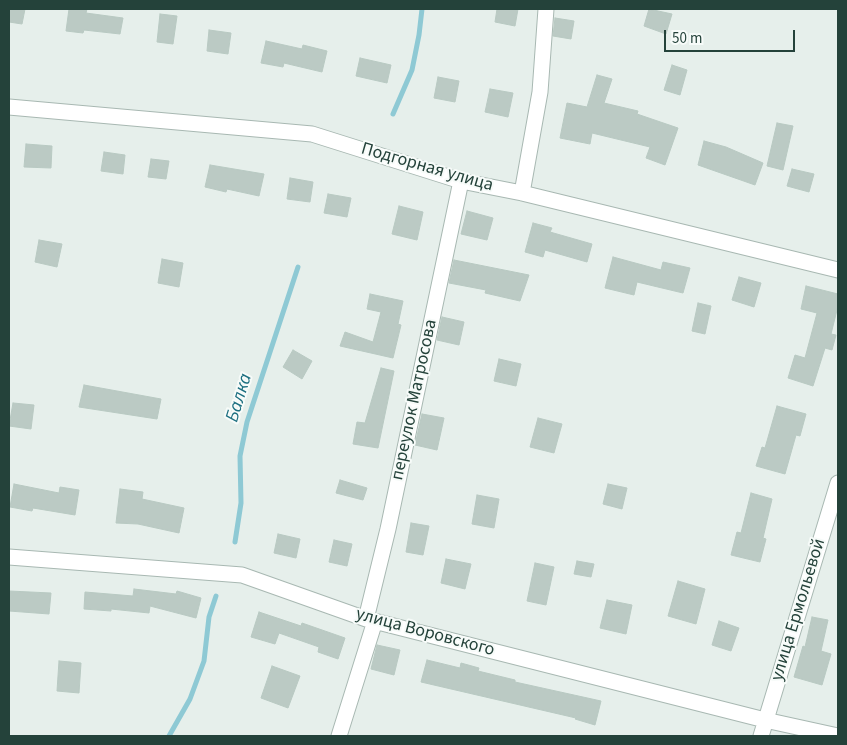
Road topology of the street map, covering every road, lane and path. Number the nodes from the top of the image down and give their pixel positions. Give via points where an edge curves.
1 (546, 9) edge
2 (9, 107) edge
3 (461, 180) junction
4 (522, 193) junction
5 (838, 270) edge
6 (838, 483) edge
7 (9, 557) edge
8 (371, 620) junction
9 (765, 720) junction
10 (339, 736) edge
11 (760, 736) edge
12 (838, 736) edge

1 - 4 street via 540,92
2 - 3 street, Подгорная улица via 312,134
3 - 4 street, Подгорная улица
3 - 8 street, переулок Матросова
4 - 5 street, Подгорная улица
6 - 9 street, улица Ермольевой
7 - 8 street, улица Воровского via 242,575
8 - 9 street, улица Воровского
8 - 10 street, переулок Матросова
9 - 11 street, улица Ермольевой
9 - 12 street, улица Воровского

